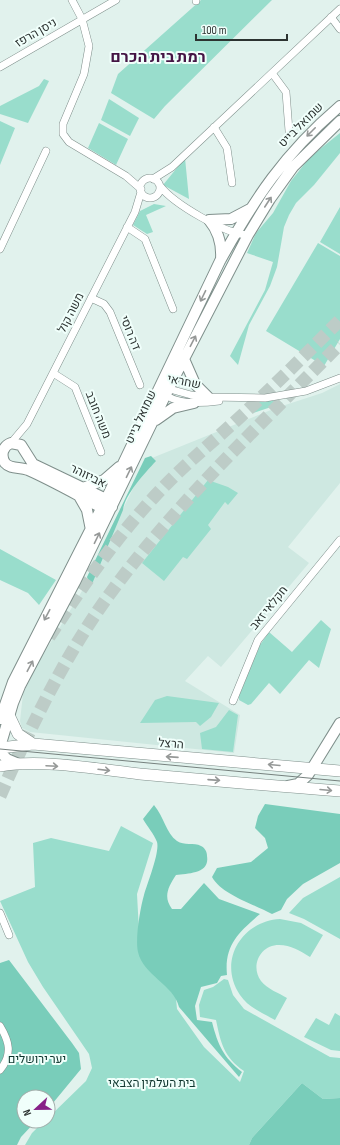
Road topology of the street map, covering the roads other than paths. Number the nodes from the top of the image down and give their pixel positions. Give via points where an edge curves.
1 (72, 0) edge
2 (116, 0) edge
3 (340, 9) edge
4 (331, 18) junction
5 (82, 19) junction
6 (340, 29) edge
7 (0, 67) edge
8 (272, 73) junction
9 (340, 106) edge
10 (340, 121) edge
11 (214, 127) junction
12 (288, 131) dead end
13 (46, 151) dead end
14 (126, 176) junction
15 (145, 180) junction
16 (157, 183) junction
17 (232, 183) dead end
18 (141, 190) junction
19 (154, 197) junction
20 (176, 202) junction
21 (250, 209) junction
22 (135, 212) junction
23 (209, 220) junction
24 (127, 227) junction
25 (236, 233) junction
26 (248, 235) junction
27 (0, 249) edge
28 (220, 261) junction
29 (91, 298) junction
30 (173, 309) dead end
31 (184, 359) junction
32 (53, 373) junction
33 (340, 378) edge
34 (140, 385) dead end
35 (165, 390) junction
36 (208, 397) junction
37 (237, 399) junction
38 (194, 403) junction
39 (153, 423) junction
40 (27, 424) junction
41 (6, 444) edge
42 (25, 451) junction
43 (101, 452) dead end
44 (1, 457) edge
45 (126, 459) junction
46 (18, 467) junction
47 (80, 492) junction
48 (106, 505) junction
49 (91, 530) junction
50 (340, 540) edge
51 (27, 654) junction
52 (0, 699) edge
53 (233, 701) dead end
54 (5, 717) edge
55 (340, 723) edge
56 (33, 744) junction
57 (1, 745) edge
58 (0, 752) edge
59 (19, 764) junction
60 (0, 766) edge
61 (310, 768) junction
62 (340, 771) edge
63 (284, 786) junction
64 (340, 791) edge
65 (0, 913) edge
66 (9, 935) dead end
67 (0, 1026) edge
68 (0, 1070) edge

1 - 5 street
2 - 5 street, ניסן הרפז
3 - 4 street
4 - 6 street
4 - 8 street
5 - 7 street, ניסן הרפז
5 - 14 street via 88,37 89,54 84,74 62,124 63,134 69,142
8 - 11 street
8 - 12 street via 286,92
9 -> 21 street, שמואל בייט via 291,153
26 -> 10 street, שמואל בייט via 293,167
11 - 16 street
11 - 17 street via 227,148
13 - 27 street
14 - 15 street
14 - 18 street
15 - 16 street
15 - 18 street via 141,184
16 - 19 street via 159,192
16 - 20 street
18 - 19 street via 146,197
18 - 22 street, משה קול
19 - 20 street
19 - 22 street, משה קול
20 - 23 street
21 - 23 street via 230,219
21 - 25 street, שמואל בייט
22 - 24 street, משה קול
23 - 25 street
23 - 28 street via 220,238
24 - 29 street, משה קול
24 - 30 street via 145,239
25 - 26 street
25 - 28 street, שמואל בייט
31 -> 26 street, שמואל בייט
28 -> 35 street, שמואל בייט
29 - 32 street, משה קול
29 - 34 street, דה רוסי via 104,304 110,312
31 - 35 street, שמואל בייט
31 - 36 street via 195,384
32 - 40 street, משה קול
32 - 43 street, משה חובב via 75,387
33 - 37 street, שחראי via 295,394
35 - 36 street, שחראי
35 - 38 street, שחראי
35 - 39 street, שמואל בייט
35 - 45 street, שמואל בייט
36 - 37 street, שחראי
37 - 38 street, שחראי
38 - 39 street via 173,408
48 -> 39 street, שמואל בייט
40 - 41 street, משה קול
40 - 42 street, משה קול
41 - 42 street, אביזוהר via 18,444
41 - 44 street, אביזוהר
42 - 46 street via 23,463
42 - 47 street, אביזוהר via 33,464
44 - 46 street, אביזוהר via 8,466
45 - 47 street via 104,480
45 - 48 street, שמואל בייט
46 - 47 street, אביזוהר
47 - 48 street, אביזוהר
47 - 49 street
48 - 49 street, שמואל בייט
54 -> 48 street, שמואל בייט via 75,582
49 -> 51 street, שמואל בייט
50 - 53 street, חקלאי זאב via 258,640
51 - 52 street
51 - 54 street, שמואל בייט via 13,682
54 - 56 main road via 18,734
54 - 57 street, שמואל בייט
55 - 61 street
56 - 57 main road, הרצל
61 -> 56 main road, הרצל
58 - 59 street via 7,759
59 - 60 main road
59 -> 63 main road
61 - 62 main road, הרצל
61 - 63 street via 303,781
63 -> 64 main road
65 - 66 street
67 - 68 street via 8,1040 9,1048

